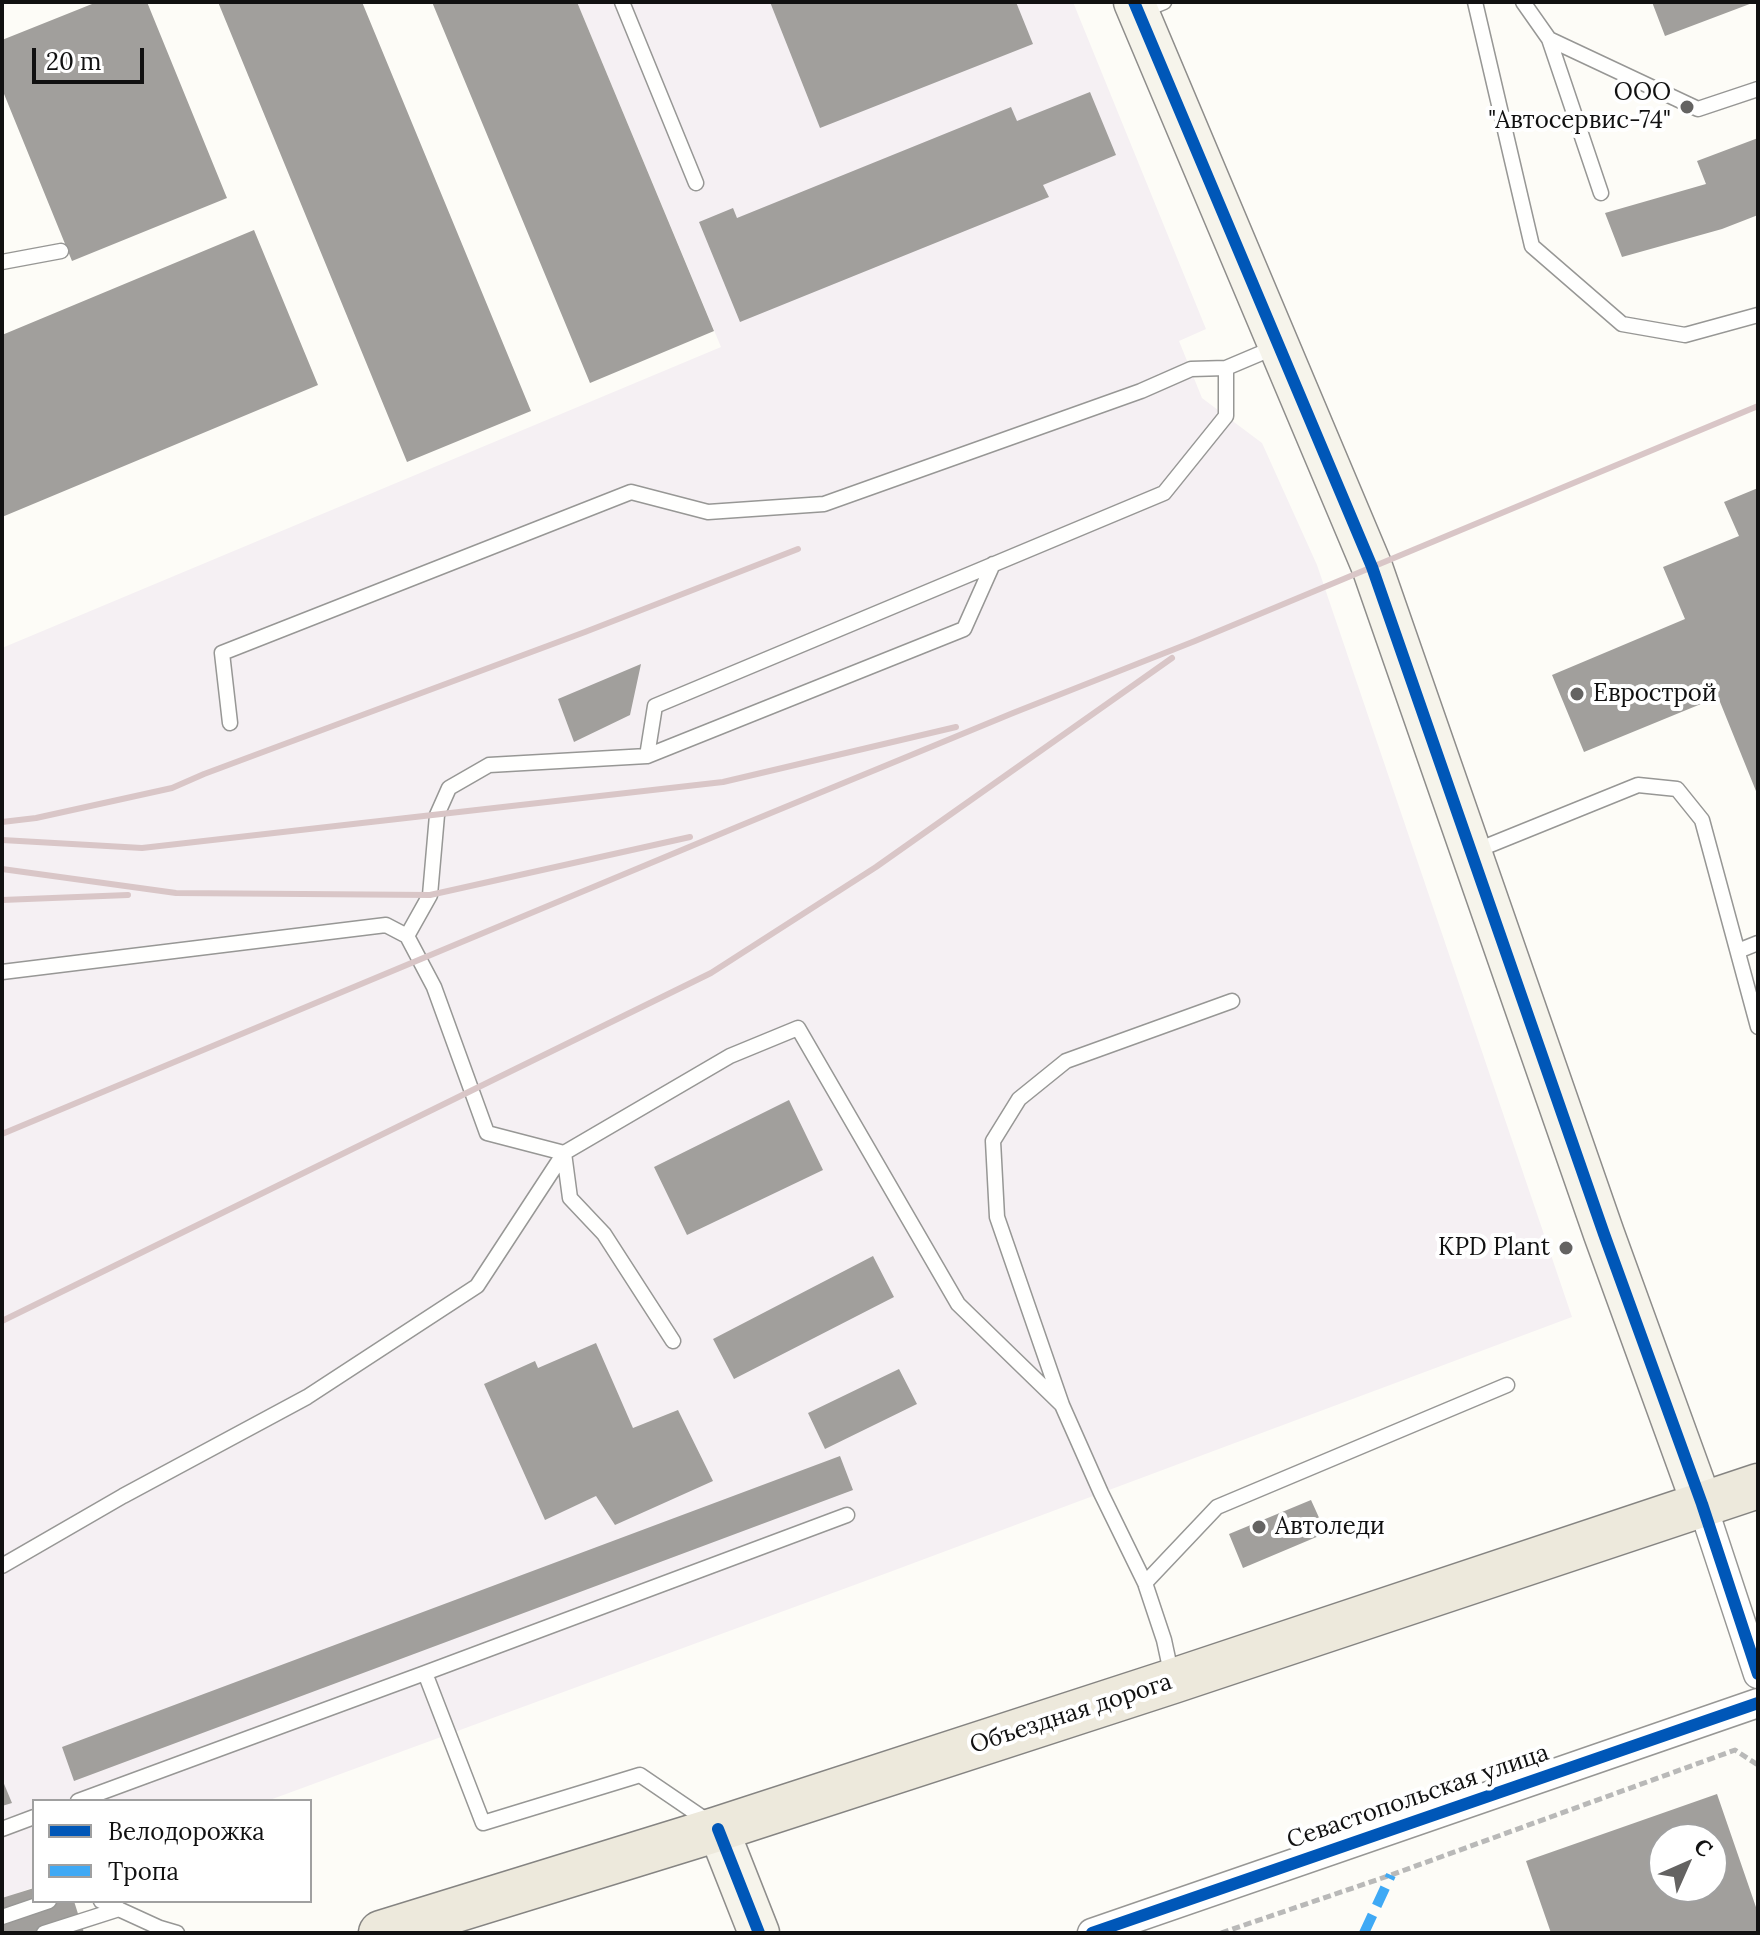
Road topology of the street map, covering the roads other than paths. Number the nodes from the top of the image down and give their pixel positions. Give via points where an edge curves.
1 (622, 2) edge
2 (1475, 2) edge
3 (1523, 2) edge
4 (1145, 6) edge
5 (1549, 39) junction
6 (1758, 89) edge
7 (696, 183) dead end
8 (1601, 193) dead end
9 (61, 251) dead end
10 (2, 262) edge
11 (1758, 315) edge
12 (1278, 345) junction
13 (1226, 368) junction
14 (993, 564) junction
15 (230, 723) dead end
16 (647, 756) junction
17 (1471, 853) junction
18 (407, 936) junction
19 (1758, 943) edge
20 (1738, 951) junction
21 (2, 972) edge
22 (1232, 1001) dead end
23 (1758, 1027) edge
24 (564, 1153) junction
25 (673, 1341) dead end
26 (1507, 1385) dead end
27 (1062, 1405) junction
28 (1758, 1486) edge
29 (1702, 1504) junction
30 (847, 1515) dead end
31 (2, 1566) edge
32 (1145, 1583) junction
33 (425, 1673) junction
34 (1758, 1674) edge
35 (1173, 1681) junction
36 (1758, 1703) edge
37 (83, 1799) edge
38 (32, 1818) edge
39 (2, 1829) edge
40 (718, 1829) junction
41 (43, 1903) edge
42 (106, 1903) edge
43 (119, 1909) junction
44 (2, 1917) edge
45 (160, 1928) junction
46 (44, 1933) edge
47 (144, 1933) edge
48 (177, 1933) edge
49 (381, 1933) edge
50 (759, 1933) edge
51 (1092, 1933) edge

1 - 7 lane
2 - 11 lane via 1532,246 1622,324 1685,335
3 - 5 lane
4 - 12 street
5 - 6 lane via 1698,109
5 - 8 lane
9 - 10 lane
12 - 13 lane
12 - 17 street via 1372,567
13 - 14 lane via 1226,416 1164,493
13 - 15 lane via 1191,369 824,504 708,512 631,492 222,653
14 - 16 lane via 964,629
14 - 16 lane via 655,706
16 - 18 lane via 489,765 449,788 437,815 430,895
17 - 20 lane via 1638,785 1677,789 1702,820
17 - 29 street
18 - 21 lane via 386,925
18 - 24 lane via 434,987 487,1133
19 - 20 lane
20 - 23 lane
22 - 27 lane via 1066,1061 1019,1099 993,1141 997,1217
24 - 25 lane via 570,1198 604,1234
24 - 27 lane via 730,1056 798,1028 958,1304
24 - 31 lane via 477,1286 307,1397
26 - 32 lane via 1217,1507
27 - 32 lane
28 - 29 main road, Объездная дорога
29 - 34 street
29 - 35 main road, Объездная дорога
30 - 33 lane
32 - 35 lane
33 - 37 lane
33 - 40 lane via 483,1823 640,1775
35 - 40 main road, Объездная дорога
36 - 51 street, Севастопольская улица
38 - 39 lane
40 - 49 main road, Объездная дорога
40 - 50 street
41 - 44 lane
42 - 43 lane
43 - 45 lane
43 - 46 lane
45 - 47 lane
45 - 48 lane

